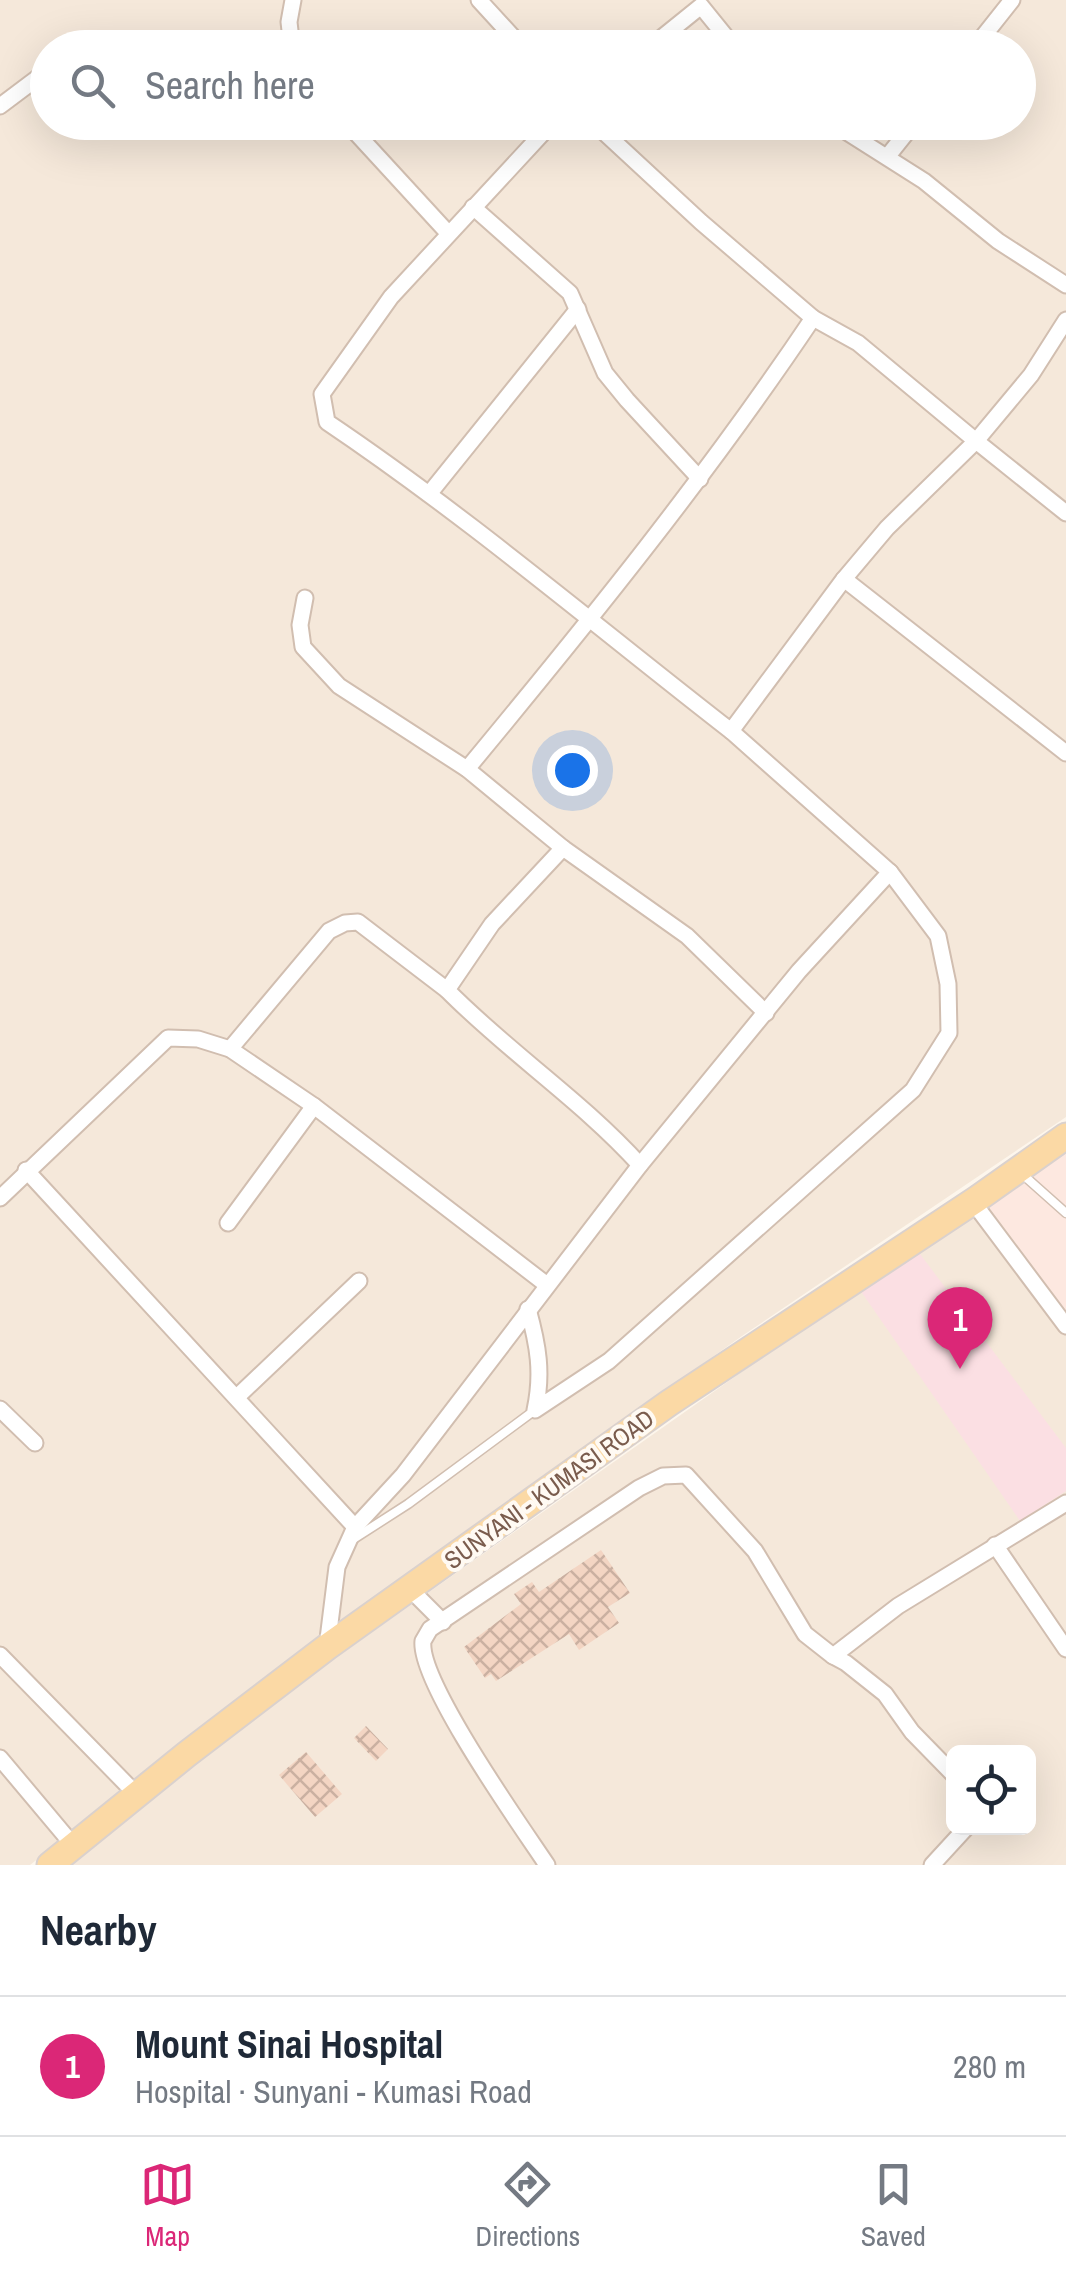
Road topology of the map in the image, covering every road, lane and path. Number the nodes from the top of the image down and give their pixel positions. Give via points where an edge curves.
1 (293, 0) edge
2 (480, 0) edge
3 (1012, 0) edge
4 (700, 3) edge
5 (290, 30) edge
6 (507, 30) edge
7 (669, 30) edge
8 (721, 30) edge
9 (988, 30) edge
10 (30, 84) edge
11 (0, 106) edge
12 (363, 140) edge
13 (536, 140) edge
14 (612, 140) edge
15 (860, 140) edge
16 (901, 140) edge
17 (887, 157) junction
18 (473, 206) junction
19 (448, 233) junction
20 (1066, 285) edge
21 (578, 308) junction
22 (812, 318) junction
23 (1066, 320) edge
24 (976, 441) junction
25 (700, 479) junction
26 (430, 494) junction
27 (1066, 513) edge
28 (844, 579) junction
29 (305, 598) dead end
30 (590, 621) junction
31 (732, 731) junction
32 (1064, 746) edge
33 (467, 769) junction
34 (564, 848) junction
35 (890, 872) junction
36 (447, 990) junction
37 (766, 1012) junction
38 (230, 1048) junction
39 (314, 1106) junction
40 (1066, 1136) edge
41 (640, 1165) junction
42 (26, 1170) junction
43 (1018, 1170) junction
44 (0, 1198) edge
45 (972, 1202) junction
46 (1064, 1208) edge
47 (228, 1223) dead end
48 (359, 1281) dead end
49 (547, 1284) junction
50 (528, 1309) junction
51 (1066, 1326) edge
52 (237, 1397) junction
53 (0, 1409) edge
54 (535, 1410) junction
55 (35, 1443) dead end
56 (1066, 1503) edge
57 (353, 1534) junction
58 (996, 1546) junction
59 (410, 1589) junction
60 (443, 1622) junction
61 (327, 1647) junction
62 (1066, 1650) edge
63 (0, 1655) edge
64 (833, 1656) junction
65 (0, 1758) edge
66 (946, 1766) edge
67 (137, 1795) junction
68 (960, 1835) edge
69 (73, 1845) junction
70 (50, 1865) edge
71 (547, 1865) edge
72 (932, 1865) edge

1 - 5 street
2 - 6 street
3 - 9 street
4 - 7 street
4 - 8 street
10 - 11 street
12 - 19 street
13 - 18 street
14 - 22 street
15 - 17 street
16 - 17 street
17 - 20 street
18 - 19 street
18 - 21 street via 570,293
19 - 26 street via 322,394 328,422
21 - 25 street via 606,372
21 - 26 street
22 - 24 street via 858,343
22 - 25 street
23 - 24 street
24 - 27 street
24 - 28 street
25 - 30 street
26 - 30 street
28 - 31 street
28 - 32 street
29 - 33 street via 304,647 320,668
30 - 31 street
30 - 33 street
31 - 35 street
33 - 34 street
34 - 36 street via 492,924
34 - 37 street via 687,936
35 - 37 street
35 - 54 street via 938,936 949,1033 935,1058 913,1090 609,1361
36 - 38 street via 358,922 345,923 329,931
36 - 41 street
37 - 41 street
38 - 39 street
38 - 42 street via 168,1038
39 - 47 street
39 - 49 street
40 - 43 main road, SUNYANI - KUMASI ROAD
41 - 49 street
42 - 44 street
42 - 52 street
43 - 45 main road, SUNYANI - KUMASI ROAD
43 - 46 lane
45 - 51 street
45 - 59 main road, SUNYANI - KUMASI ROAD via 669,1403
48 - 52 street
49 - 50 street
50 - 54 street via 540,1356
50 - 57 street
52 - 57 street
53 - 55 street
54 - 57 lane via 408,1504
56 - 58 street
57 - 61 street via 338,1567
58 - 62 street
58 - 64 street via 898,1606
59 - 60 street
59 - 61 main road, SUNYANI - KUMASI ROAD
60 - 64 street via 639,1488 686,1474 755,1550 805,1634
60 - 71 street via 422,1641 426,1664 480,1765
61 - 67 main road, SUNYANI - KUMASI ROAD
63 - 67 street
64 - 66 street via 886,1694
65 - 69 street
67 - 69 main road, SUNYANI - KUMASI ROAD
68 - 72 street
69 - 70 main road, SUNYANI - KUMASI ROAD

